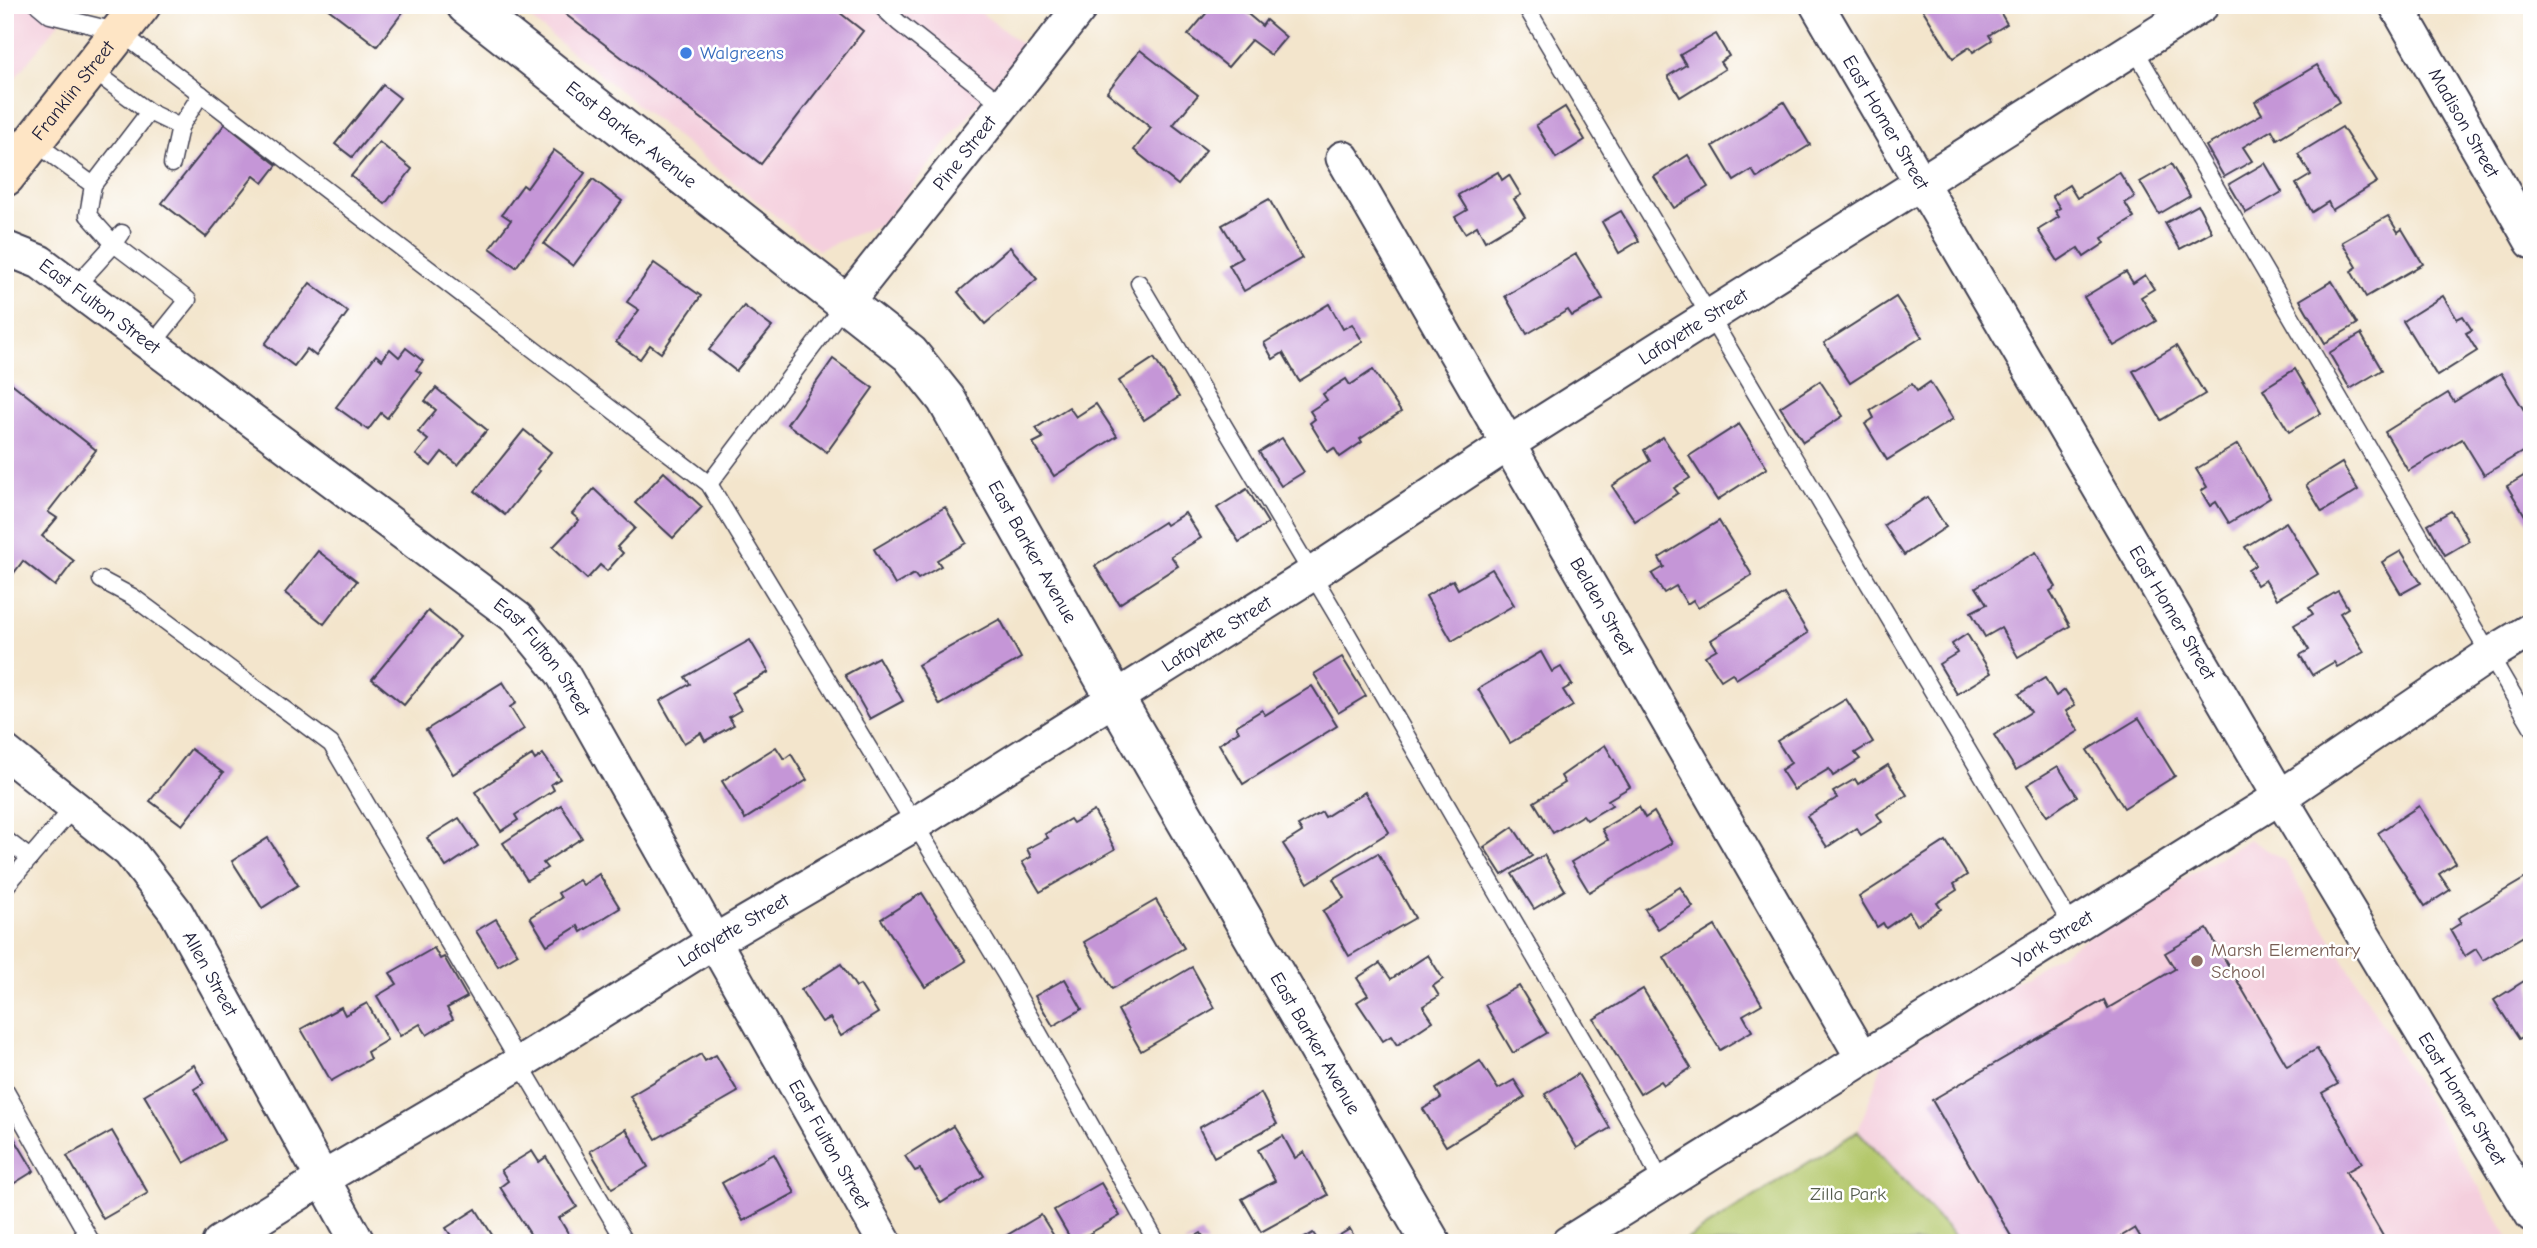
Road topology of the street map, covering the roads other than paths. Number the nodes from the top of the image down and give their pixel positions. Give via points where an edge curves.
1 (38, 5) edge
2 (466, 5) edge
3 (880, 5) edge
4 (1082, 5) edge
5 (1525, 5) edge
6 (1817, 5) edge
7 (2202, 5) edge
8 (2396, 5) edge
9 (131, 19) edge
10 (2134, 48) junction
11 (91, 69) junction
12 (201, 94) junction
13 (1003, 105) junction
14 (149, 112) junction
15 (180, 127) junction
16 (33, 141) junction
17 (1343, 158) dead end
18 (172, 164) dead end
19 (5, 177) edge
20 (1922, 182) junction
21 (93, 185) junction
22 (118, 238) junction
23 (2532, 242) edge
24 (5, 248) edge
25 (1139, 283) dead end
26 (74, 288) junction
27 (846, 303) junction
28 (1711, 316) junction
29 (151, 346) junction
30 (1508, 444) junction
31 (709, 484) junction
32 (1312, 574) junction
33 (101, 580) dead end
34 (2532, 629) edge
35 (2489, 655) junction
36 (1115, 698) junction
37 (2532, 727) edge
38 (5, 752) edge
39 (2280, 797) junction
40 (74, 807) junction
41 (915, 824) junction
42 (5, 839) edge
43 (30, 858) junction
44 (8, 876) edge
45 (2072, 926) junction
46 (713, 942) junction
47 (1862, 1057) junction
48 (522, 1062) junction
49 (5, 1090) edge
50 (322, 1179) junction
51 (1662, 1184) junction
52 (2532, 1215) edge
53 (92, 1243) edge
54 (219, 1243) edge
55 (358, 1243) edge
56 (626, 1243) edge
57 (885, 1243) edge
58 (1157, 1243) edge
59 (1432, 1243) edge
60 (1568, 1243) edge

1 - 9 lane via 50,15
2 - 27 street, East Barker Avenue
3 - 13 lane
4 - 13 street, Pine Street
5 - 28 lane
6 - 20 street, East Homer Street
7 - 10 street, Lafayette Street
8 - 23 street, Madison Street
9 - 11 main road, Franklin Street
9 - 12 lane
10 - 20 street, Lafayette Street
10 - 35 lane
11 - 14 lane
11 - 16 main road, Franklin Street
12 - 15 lane
12 - 31 lane
13 - 27 street, Pine Street
14 - 15 lane
14 - 21 lane
15 - 18 lane
16 - 19 main road, Franklin Street
16 - 21 lane
17 - 30 street, Belden Street
20 - 28 street, Lafayette Street
20 - 39 street, East Homer Street
21 - 22 lane via 88,215
22 - 26 lane
22 - 29 lane via 188,300
24 - 26 street, East Fulton Street via 40,262
25 - 32 lane
26 - 29 street, East Fulton Street
27 - 31 lane
27 - 36 street, East Barker Avenue via 909,354 946,399
28 - 30 street, Lafayette Street
28 - 45 lane
29 - 46 street, East Fulton Street via 517,618 562,673
30 - 32 street, Lafayette Street
30 - 47 street, Belden Street
31 - 41 lane
32 - 36 street, Lafayette Street
32 - 51 lane
33 - 48 lane via 133,597 331,744
34 - 35 street, York Street
35 - 37 lane
35 - 39 street, York Street
36 - 41 street, Lafayette Street
36 - 59 street, East Barker Avenue
38 - 40 street, Allen Street
39 - 45 street, York Street
39 - 52 street, East Homer Street
40 - 43 lane
40 - 50 street, Allen Street via 129,851 176,912
41 - 46 street, Lafayette Street
41 - 58 lane
42 - 43 lane
43 - 44 lane
45 - 47 street, York Street
46 - 48 street, Lafayette Street
46 - 57 street, East Fulton Street
47 - 51 street, York Street
48 - 50 street, Lafayette Street
48 - 56 lane
49 - 53 lane
50 - 54 street, Lafayette Street
50 - 55 street, Allen Street
51 - 60 street, York Street

